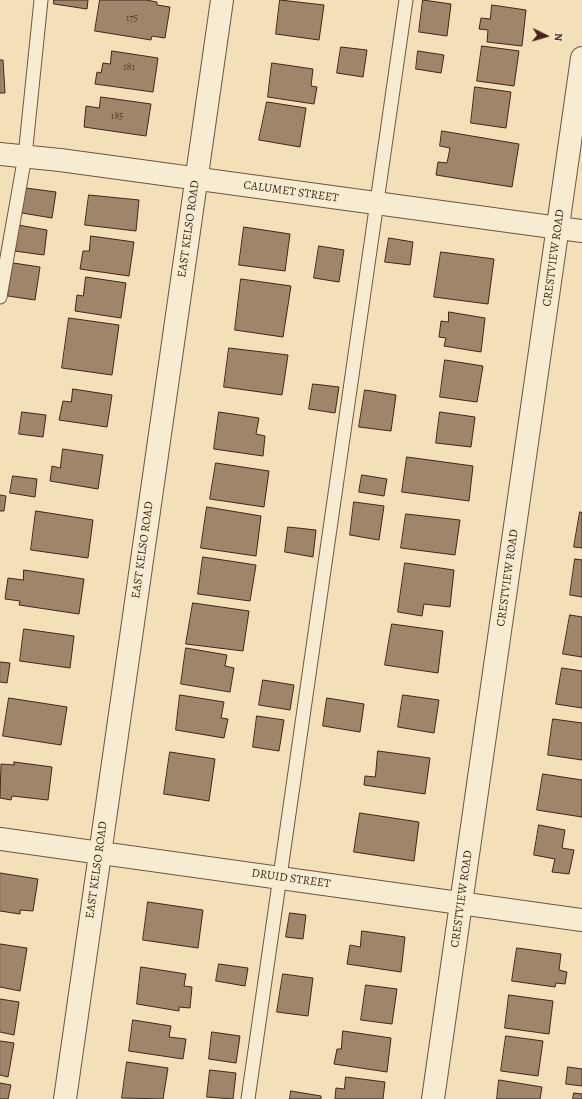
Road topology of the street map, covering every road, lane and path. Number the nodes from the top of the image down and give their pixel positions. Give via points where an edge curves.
1 (41, 0) edge
2 (222, 0) edge
3 (406, 0) edge
4 (582, 58) edge
5 (0, 154) edge
6 (25, 156) junction
7 (196, 179) junction
8 (377, 203) junction
9 (558, 227) junction
10 (582, 231) edge
11 (0, 298) edge
12 (0, 839) edge
13 (100, 853) junction
14 (280, 878) junction
15 (461, 903) junction
16 (582, 920) edge
17 (65, 1099) edge
18 (248, 1099) edge
19 (433, 1099) edge

1 - 6 lane
2 - 7 street, EAST KELSO ROAD
3 - 8 lane
4 - 9 street, CRESTVIEW ROAD
5 - 6 street, CALUMET STREET
6 - 7 street, CALUMET STREET
6 - 11 lane
7 - 8 street, CALUMET STREET
7 - 13 street, EAST KELSO ROAD
8 - 9 street, CALUMET STREET
8 - 14 lane
9 - 10 street, CALUMET STREET
9 - 15 street, CRESTVIEW ROAD
12 - 13 street, DRUID STREET
13 - 14 street, DRUID STREET
13 - 17 street, EAST KELSO ROAD
14 - 15 street, DRUID STREET
14 - 18 lane
15 - 16 street, DRUID STREET
15 - 19 street, CRESTVIEW ROAD

